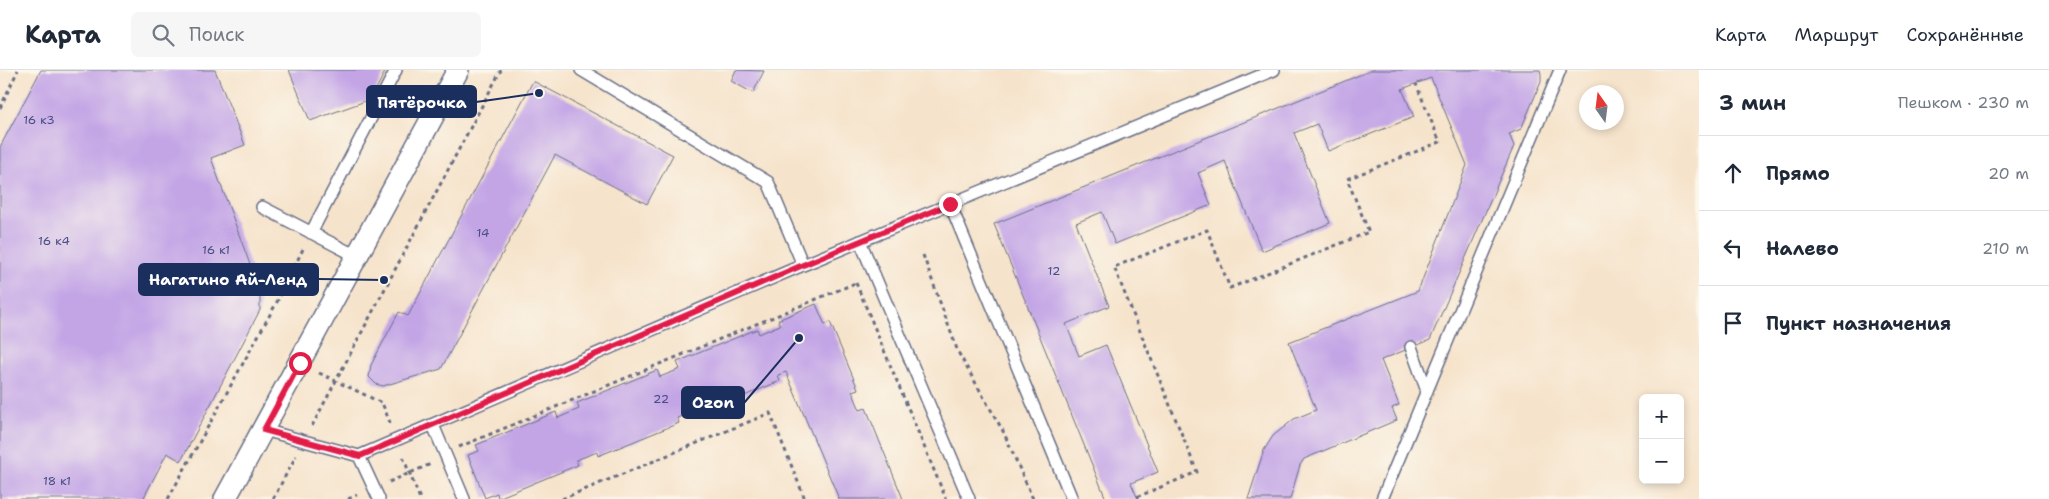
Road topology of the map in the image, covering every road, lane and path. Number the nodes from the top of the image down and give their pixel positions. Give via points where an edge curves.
1 (18, 70) edge
2 (396, 70) edge
3 (458, 70) edge
4 (501, 70) edge
5 (581, 70) edge
6 (1274, 70) edge
7 (1560, 70) edge
8 (1416, 84) dead end
9 (0, 108) edge
10 (950, 204) junction
11 (262, 207) dead end
12 (311, 233) junction
13 (860, 241) junction
14 (923, 255) dead end
15 (358, 257) junction
16 (803, 265) junction
17 (875, 274) junction
18 (856, 282) junction
19 (1411, 347) dead end
20 (1427, 391) junction
21 (433, 425) junction
22 (264, 430) junction
23 (304, 442) junction
24 (360, 456) junction
25 (447, 458) junction
26 (376, 494) edge
27 (358, 497) edge
28 (571, 497) edge
29 (1137, 497) dead end
30 (168, 499) edge
31 (226, 499) edge
32 (273, 499) edge
33 (348, 499) edge
34 (464, 499) edge
35 (562, 499) edge
36 (806, 499) edge
37 (946, 499) edge
38 (969, 499) edge
39 (1033, 499) edge
40 (1072, 499) edge
41 (1382, 499) edge

1 - 9 path
2 - 12 lane
3 - 15 street
4 - 23 path
5 - 16 lane via 768,182
6 - 10 lane
7 - 20 lane
8 - 29 path via 1440,142 1347,179 1369,232 1230,288 1207,230 1114,267 1197,472
10 - 13 lane
10 - 40 lane
11 - 12 lane
12 - 15 lane
12 - 30 path via 278,300
13 - 16 lane
13 - 17 lane
14 - 39 path via 958,352 1003,431
15 - 22 street
16 - 21 lane
17 - 18 path
17 - 38 lane
18 - 25 path via 456,448
18 - 37 path
19 - 20 lane
20 - 41 lane
21 - 24 lane
21 - 25 lane
22 - 23 lane
22 - 31 street
23 - 24 lane
23 - 32 path
24 - 26 lane
25 - 26 path
25 - 34 lane
26 - 27 path
27 - 33 path
28 - 35 path
28 - 36 path via 770,413

